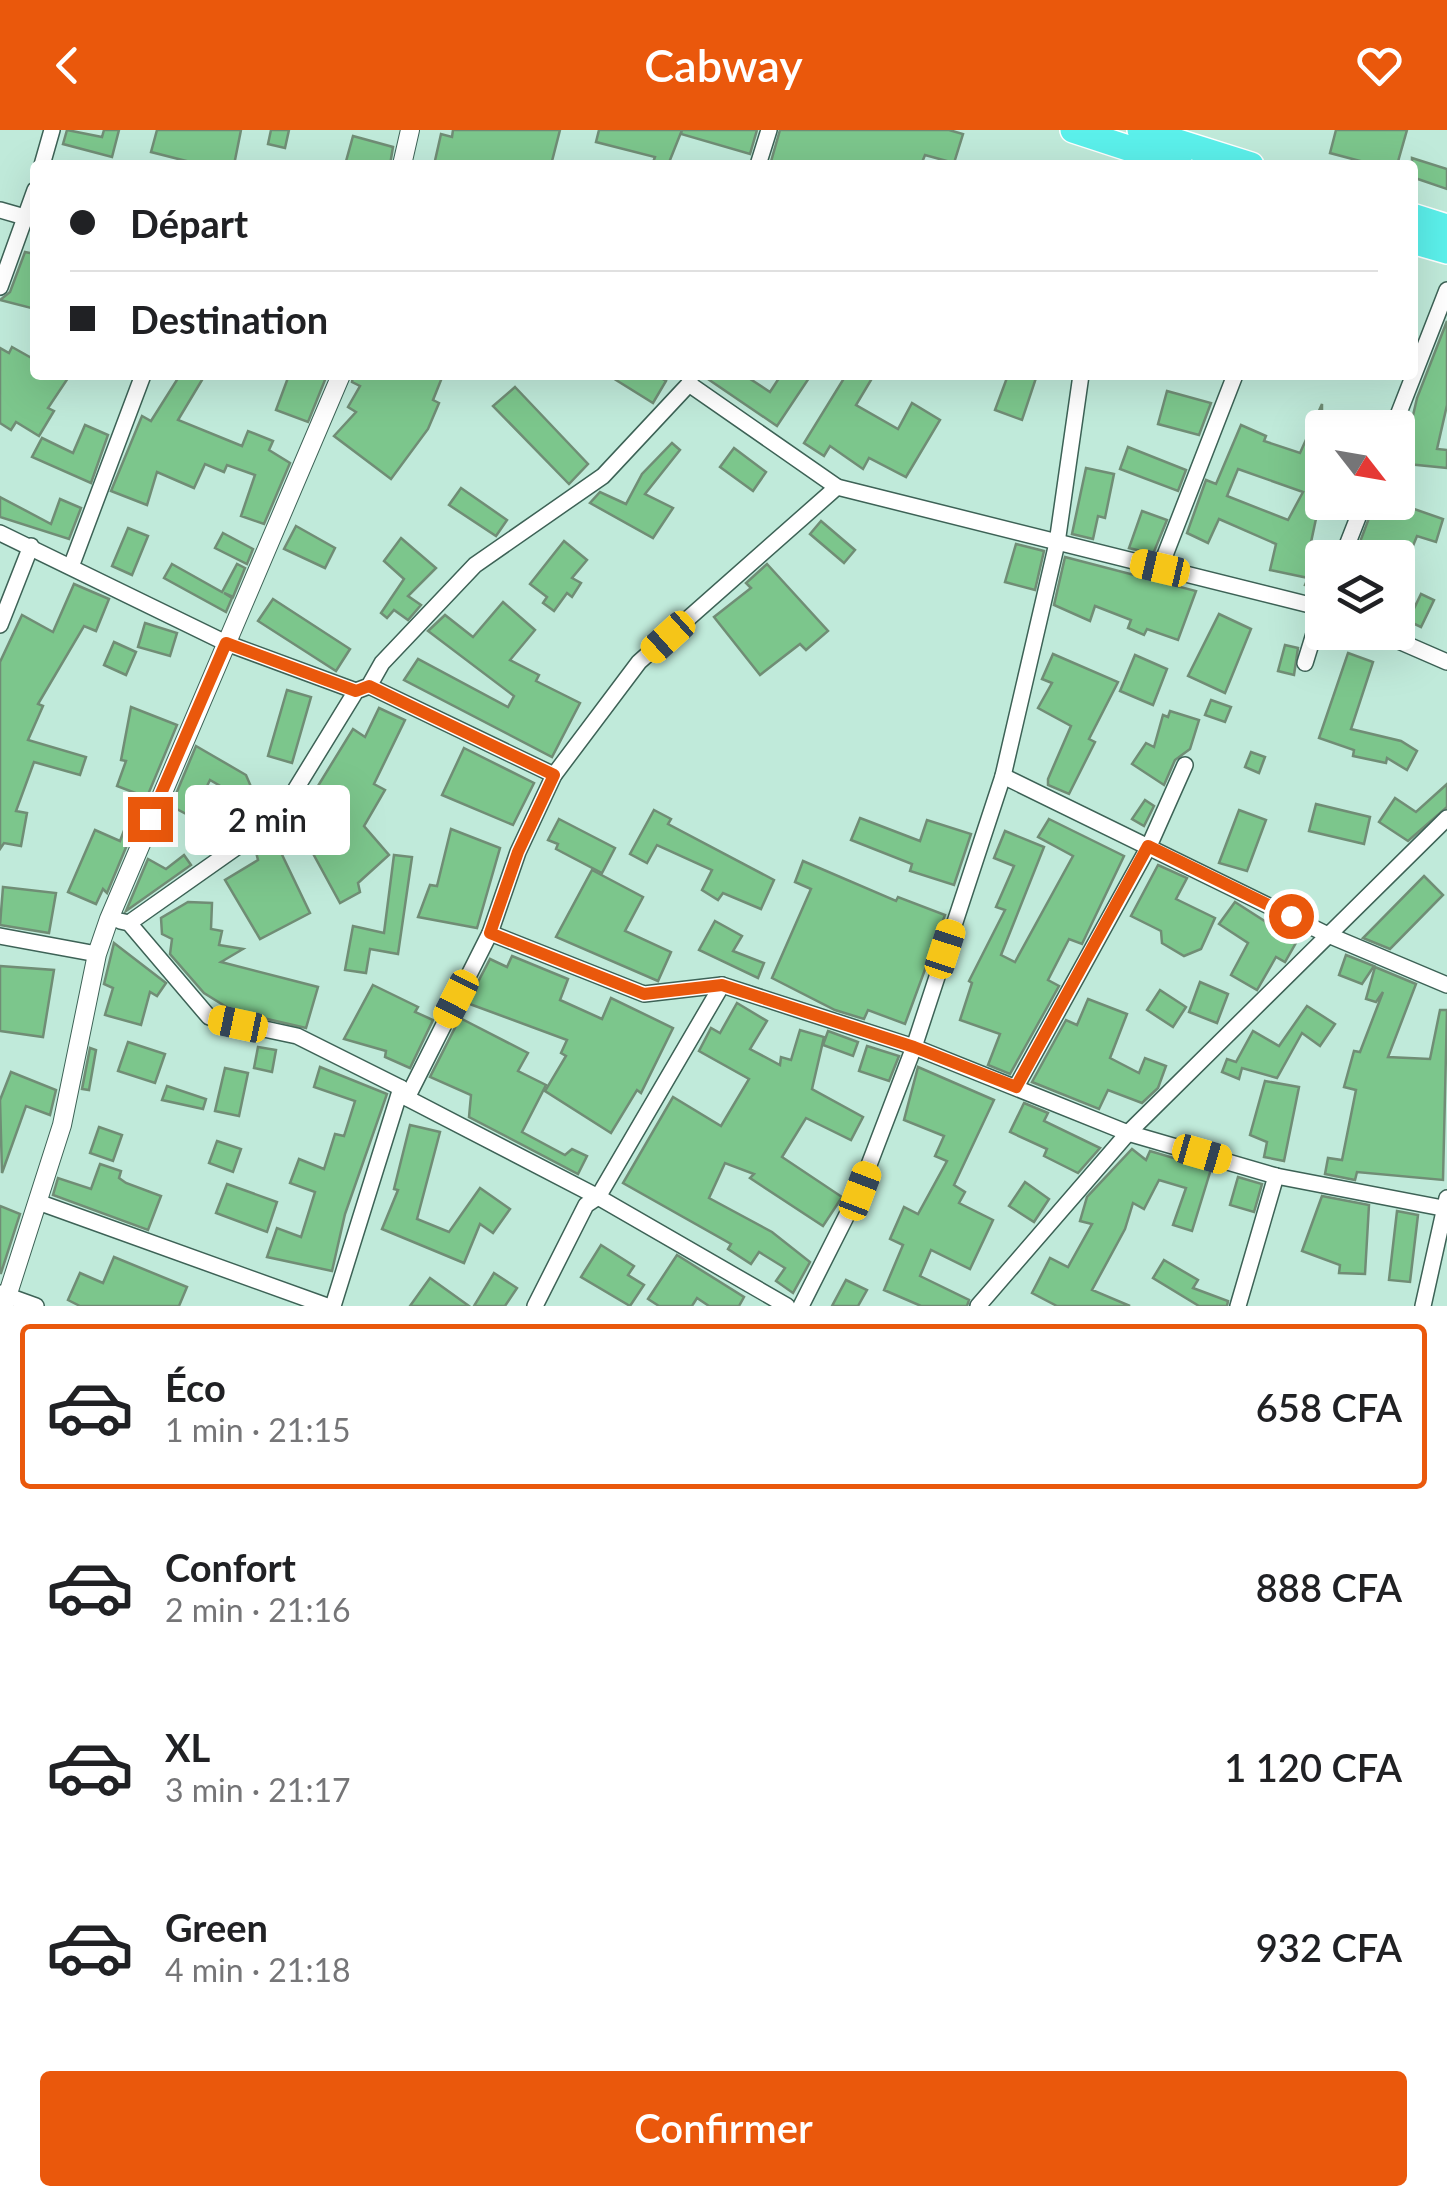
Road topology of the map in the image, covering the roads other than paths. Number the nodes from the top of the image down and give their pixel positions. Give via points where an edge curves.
1 (52, 130) edge
2 (410, 130) edge
3 (769, 130) edge
4 (1073, 130) edge
5 (1140, 130) edge
6 (43, 160) edge
7 (403, 160) edge
8 (760, 160) edge
9 (1157, 160) edge
10 (1234, 160) edge
11 (0, 210) edge
12 (1418, 218) edge
13 (30, 219) edge
14 (30, 221) edge
15 (1447, 227) edge
16 (1418, 242) edge
17 (1447, 252) edge
18 (0, 287) edge
19 (1447, 290) edge
20 (1418, 364) edge
21 (140, 380) edge
22 (339, 380) edge
23 (689, 380) edge
24 (691, 380) edge
25 (1081, 380) edge
26 (1233, 380) edge
27 (1412, 380) edge
28 (1400, 410) edge
29 (837, 487) junction
30 (0, 534) edge
31 (1057, 543) junction
32 (32, 546) junction
33 (72, 564) junction
34 (1160, 568) junction
35 (1305, 604) edge
36 (0, 625) edge
37 (226, 643) junction
38 (1415, 648) edge
39 (1309, 650) edge
40 (1447, 662) edge
41 (1305, 663) dead end
42 (363, 689) junction
43 (1184, 765) dead end
44 (554, 775) junction
45 (1003, 776) junction
46 (1447, 818) edge
47 (1148, 846) junction
48 (109, 919) junction
49 (129, 923) junction
50 (490, 933) junction
51 (1326, 934) junction
52 (0, 936) edge
53 (97, 954) junction
54 (1447, 984) edge
55 (722, 985) junction
56 (914, 1047) junction
57 (1016, 1087) junction
58 (404, 1093) junction
59 (1128, 1133) junction
60 (1276, 1176) junction
61 (598, 1196) junction
62 (38, 1202) junction
63 (1446, 1205) edge
64 (4, 1298) edge
65 (982, 1302) edge
66 (36, 1306) edge
67 (330, 1306) edge
68 (536, 1306) edge
69 (788, 1306) edge
70 (801, 1306) edge
71 (1002, 1306) edge
72 (1238, 1306) edge
73 (1423, 1306) edge

1 - 6 street
2 - 7 street
3 - 8 street
4 - 9 highway
5 - 10 highway
11 - 13 street
12 - 15 highway
14 - 18 street
16 - 17 highway
19 - 20 street
21 - 33 street
22 - 37 street
23 - 42 street via 603,476 475,565
24 - 29 street
25 - 31 street
26 - 34 street
27 - 28 street
29 - 31 street
29 - 44 street via 639,662
30 - 32 street
31 - 34 street
31 - 45 street
32 - 33 street
32 - 36 street
33 - 37 street
34 - 35 street
37 - 42 street
37 - 48 street
38 - 40 street
39 - 41 street
42 - 44 street
42 - 49 street via 278,818
43 - 47 street
44 - 50 street
45 - 47 street
45 - 56 street
46 - 51 street
47 - 51 street
47 - 57 street
48 - 49 street
48 - 53 street
49 - 58 street via 209,1018 297,1036
50 - 55 street via 644,994
50 - 58 street
51 - 54 street
51 - 59 street
52 - 53 street
53 - 62 street via 62,1125
55 - 56 street
55 - 61 street
56 - 57 street
56 - 70 street via 860,1191
57 - 59 street
58 - 61 street
58 - 67 street
59 - 60 street
59 - 65 street
60 - 63 street
60 - 72 street
61 - 68 street via 586,1205
61 - 69 street
62 - 64 street
62 - 67 street
63 - 73 street
64 - 66 street
65 - 71 street

